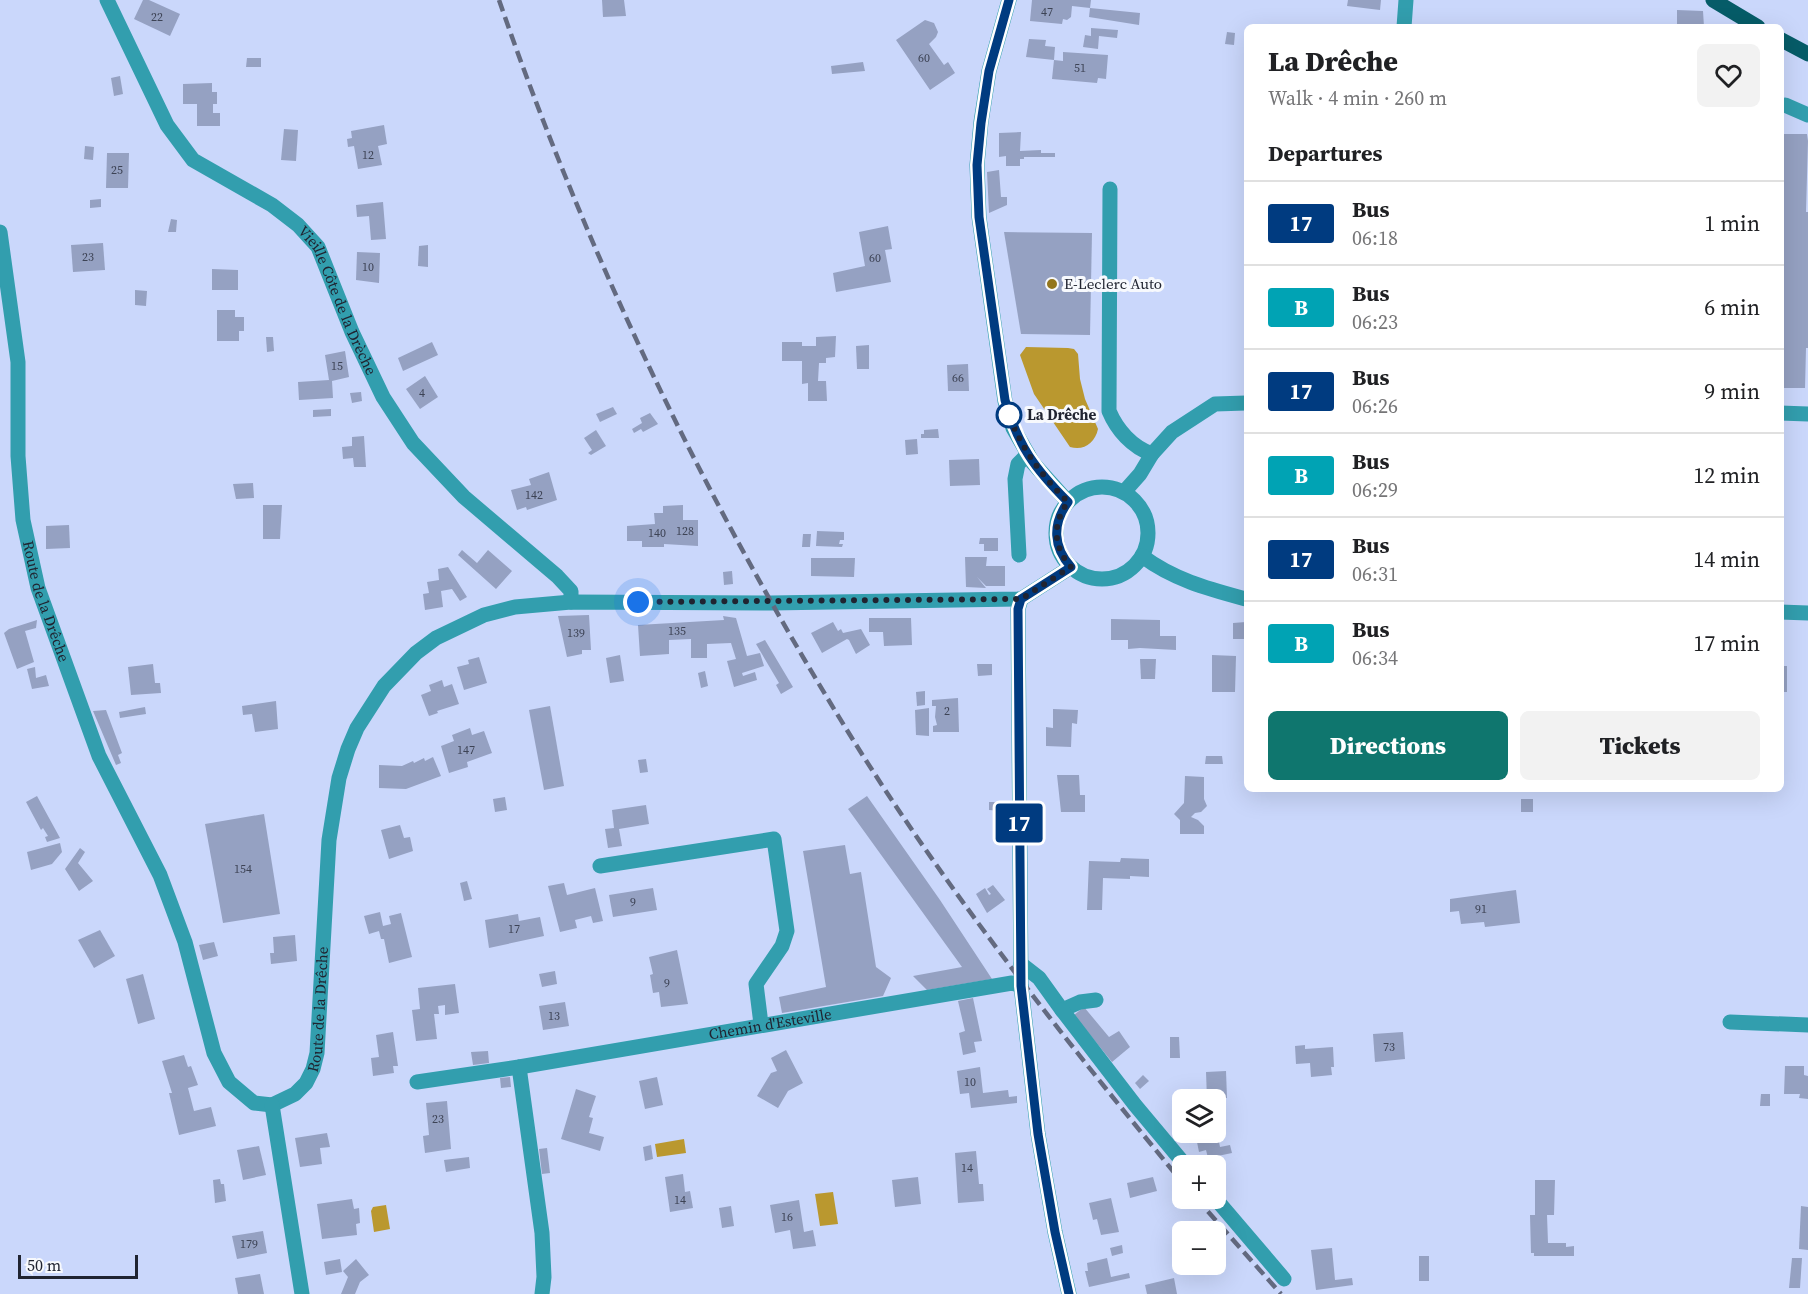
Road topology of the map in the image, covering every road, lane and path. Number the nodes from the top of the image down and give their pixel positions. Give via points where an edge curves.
1 (107, 0) edge
2 (1009, 0) edge
3 (1406, 0) edge
4 (1713, 0) edge
5 (1404, 24) edge
6 (1753, 24) edge
7 (1784, 41) edge
8 (1808, 55) edge
9 (1785, 105) dead end
10 (1808, 115) edge
11 (1110, 189) dead end
12 (0, 232) edge
13 (1244, 403) edge
14 (1784, 413) edge
15 (1808, 414) edge
16 (1028, 454) junction
17 (1152, 454) junction
18 (1124, 492) junction
19 (1068, 502) junction
20 (1019, 555) dead end
21 (1143, 556) junction
22 (1071, 567) junction
23 (1244, 598) edge
24 (1021, 599) junction
25 (571, 602) junction
26 (1784, 612) edge
27 (1808, 613) edge
28 (600, 866) dead end
29 (1021, 964) junction
30 (1021, 986) junction
31 (1096, 1000) dead end
32 (1062, 1010) junction
33 (1730, 1022) dead end
34 (761, 1024) junction
35 (1808, 1025) edge
36 (519, 1067) junction
37 (417, 1082) dead end
38 (272, 1105) junction
39 (1177, 1155) edge
40 (1224, 1209) edge
41 (1284, 1279) dead end
42 (302, 1294) edge
43 (542, 1294) edge
44 (1069, 1294) edge

1 - 25 street, Vieille Côte de la Drèche via 167,125 193,160 272,205 318,247 383,397 413,443 464,497 557,576 571,591
2 - 16 street via 984,101 978,150 979,217 1005,400 1013,428
3 - 5 street
4 - 6 main road
7 - 8 main road
9 - 10 street
11 - 17 street via 1109,411 1127,438
12 - 38 street, Route de la Drêche via 18,362 23,520 38,588 99,756 163,885 185,942 214,1053 229,1082 244,1096 254,1103
13 - 17 street via 1215,404 1173,432
14 - 15 street
16 - 19 street
16 - 20 street via 1018,464 1015,479
17 - 18 street
18 - 19 street via 1099,487 1082,491
18 - 21 street via 1138,503 1147,520 1148,539
19 - 22 street via 1056,535 1060,553
21 - 22 street via 1130,570 1114,578 1096,579
21 - 23 street via 1161,570 1195,585
22 - 24 street
24 - 25 street, Route de la Drêche
24 - 29 street
25 - 38 street, Route de la Drêche via 515,607 484,615 436,638 384,686 357,728 339,778 329,840 317,1053 306,1083 296,1094
26 - 27 street
28 - 34 street via 774,839 787,931 782,946 756,984
29 - 30 street
29 - 32 street via 1040,978
30 - 34 street, Chemin d'Esteville via 1012,983
30 - 44 street via 1038,1134
31 - 32 street
32 - 39 street
33 - 35 street
34 - 36 street, Chemin d'Esteville
36 - 37 street, Chemin d'Esteville
36 - 43 street via 542,1233
38 - 42 street
40 - 41 street

